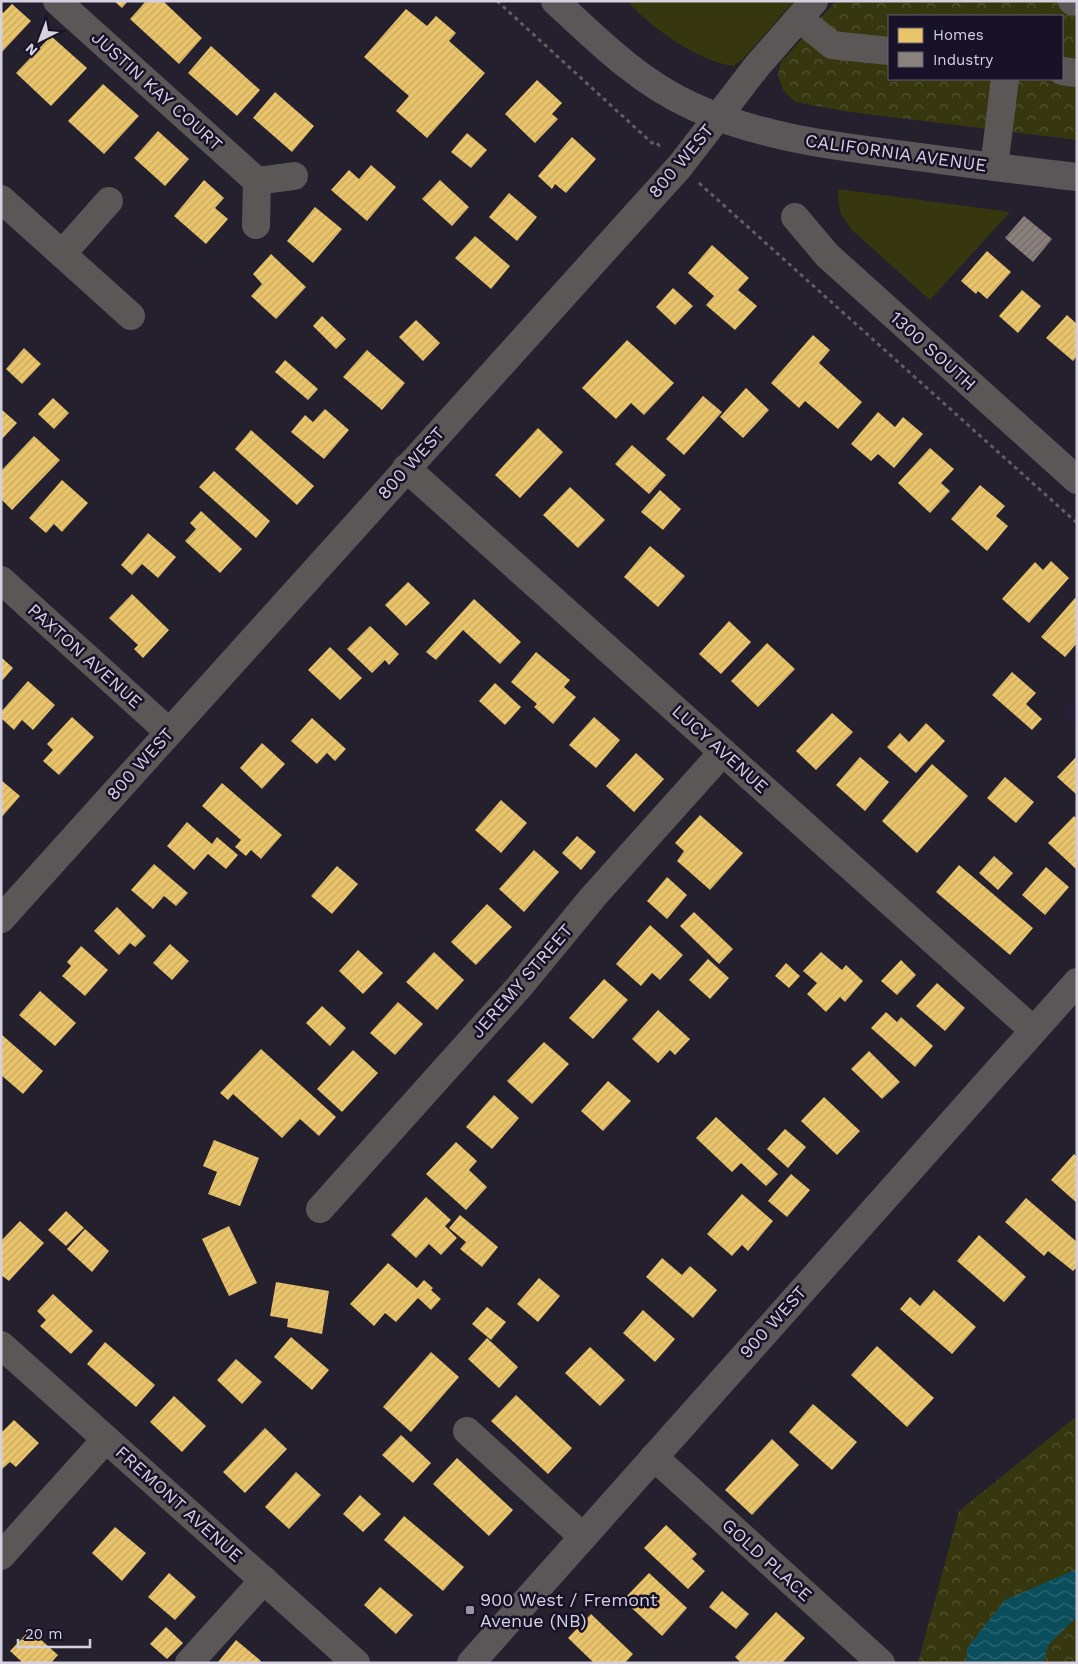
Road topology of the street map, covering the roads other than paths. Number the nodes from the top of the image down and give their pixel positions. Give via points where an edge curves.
1 (57, 1) edge
2 (554, 1) edge
3 (1072, 1) edge
4 (1077, 2) edge
5 (806, 10) edge
6 (888, 51) edge
7 (1063, 71) edge
8 (1077, 73) edge
9 (1006, 80) edge
10 (718, 117) junction
11 (994, 167) junction
12 (294, 176) dead end
13 (1077, 177) edge
14 (257, 181) junction
15 (1, 199) edge
16 (109, 201) dead end
17 (794, 217) dead end
18 (256, 225) dead end
19 (62, 254) junction
20 (131, 316) dead end
21 (406, 468) junction
22 (1077, 480) edge
23 (1, 580) edge
24 (169, 732) junction
25 (723, 752) junction
26 (1, 919) edge
27 (1077, 982) edge
28 (1032, 1030) junction
29 (320, 1209) dead end
30 (1, 1345) edge
31 (467, 1431) dead end
32 (106, 1439) junction
33 (654, 1457) junction
34 (584, 1537) junction
35 (1, 1556) edge
36 (264, 1580) junction
37 (189, 1663) edge
38 (356, 1663) edge
39 (471, 1663) edge
40 (881, 1663) edge

1 - 14 street, JUSTIN KAY COURT
2 - 10 main road via 639,74 686,103
3 - 4 street
5 - 6 street via 832,45
5 - 10 street, 800 WEST
7 - 8 street
9 - 11 street
10 - 11 main road, CALIFORNIA AVENUE via 808,142
10 - 21 street, 800 WEST via 680,166
11 - 13 main road, CALIFORNIA AVENUE
12 - 14 street
14 - 18 street
15 - 19 street
16 - 19 street
17 - 22 street, 1300 SOUTH via 827,255
19 - 20 street
21 - 24 street, 800 WEST
21 - 25 street, LUCY AVENUE
23 - 24 street, PAXTON AVENUE
24 - 26 street, 800 WEST
25 - 28 street, LUCY AVENUE
25 - 29 street, JEREMY STREET
27 - 28 main road, 900 WEST
28 - 33 main road, 900 WEST
30 - 32 street, FREMONT AVENUE
31 - 34 street
32 - 35 street
32 - 36 street, FREMONT AVENUE
33 - 34 main road, 900 WEST
33 - 40 street, GOLD PLACE
34 - 39 main road, 900 WEST
36 - 37 street
36 - 38 street, FREMONT AVENUE

